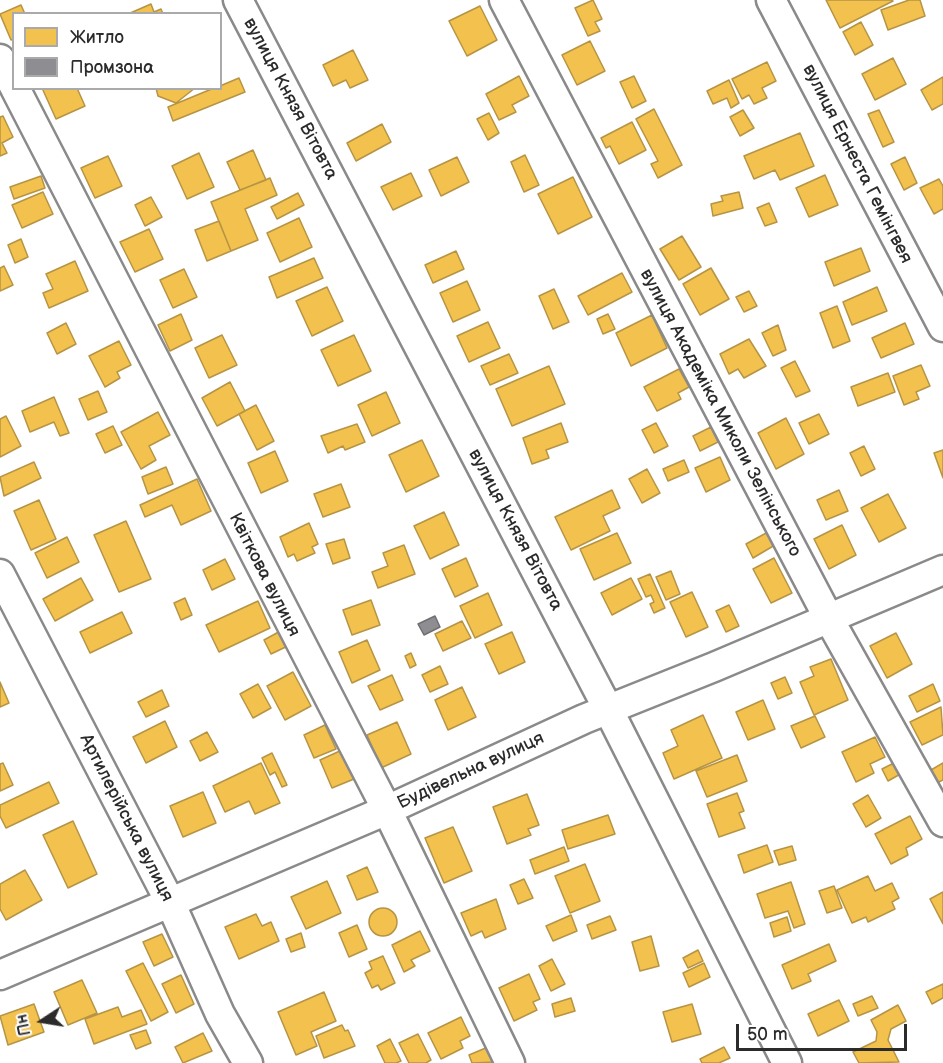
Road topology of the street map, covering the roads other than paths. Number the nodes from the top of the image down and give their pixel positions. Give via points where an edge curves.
1 (238, 0) edge
2 (504, 0) edge
3 (771, 0) edge
4 (0, 59) edge
5 (12, 83) edge
6 (16, 90) edge
7 (943, 327) edge
8 (943, 570) edge
9 (0, 574) edge
10 (829, 619) junction
11 (608, 709) junction
12 (387, 810) junction
13 (943, 822) edge
14 (170, 902) junction
15 (0, 975) edge
16 (248, 1063) edge
17 (510, 1063) edge
18 (787, 1063) edge

1 - 11 street, вулиця Князя Вітовта
2 - 10 street, вулиця Академіка Миколи Зелінського
3 - 7 street, вулиця Ернеста Гемінгвея
4 - 5 street, Квіткова вулиця
6 - 12 street, Квіткова вулиця
8 - 10 street, Будівельна вулиця
9 - 14 street, Артилерійська вулиця
10 - 11 street, Будівельна вулиця
10 - 13 street, вулиця Академіка Миколи Зелінського
11 - 12 street, Будівельна вулиця
11 - 18 street, вулиця Князя Вітовта
12 - 14 street, Будівельна вулиця
12 - 17 street, Квіткова вулиця
14 - 15 street, Будівельна вулиця
14 - 16 street, Артилерійська вулиця via 220,1014

